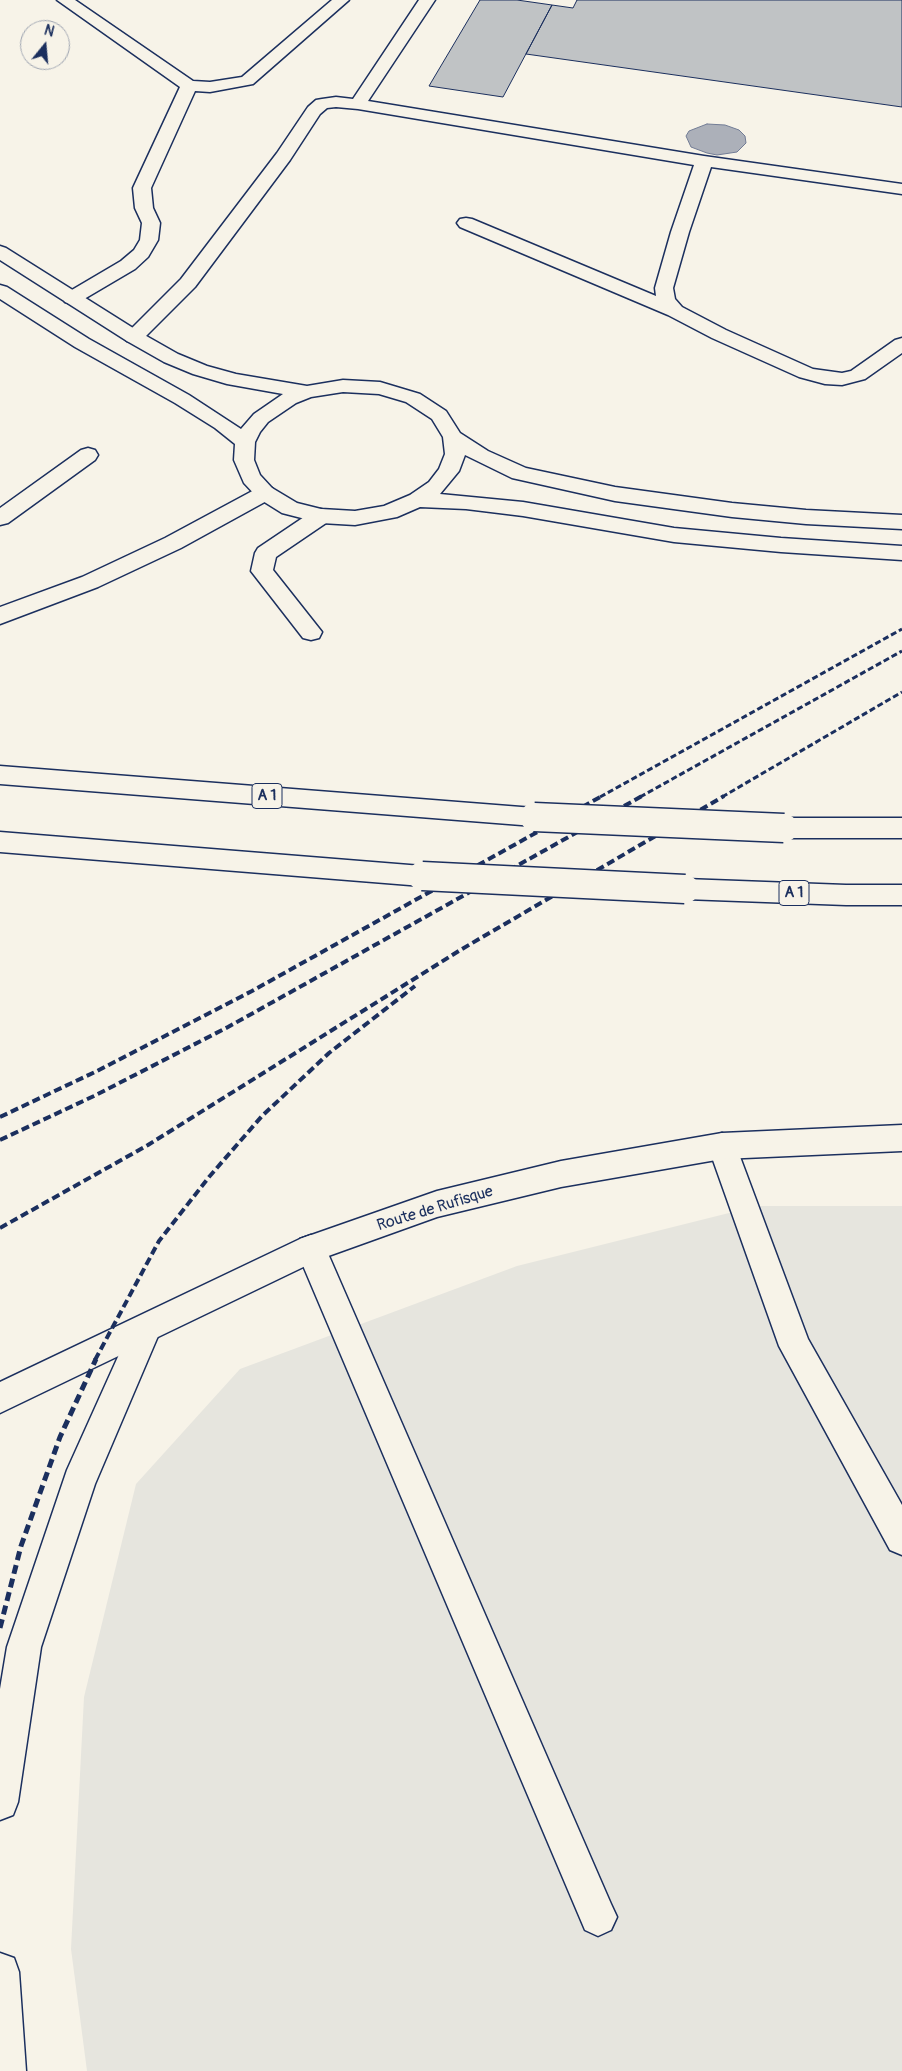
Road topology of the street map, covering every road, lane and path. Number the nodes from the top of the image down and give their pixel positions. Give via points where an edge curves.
1 (65, 0) edge
2 (342, 0) edge
3 (427, 0) edge
4 (189, 86) junction
5 (358, 104) junction
6 (704, 161) junction
7 (902, 189) edge
8 (466, 223) dead end
9 (0, 252) edge
10 (0, 291) edge
11 (72, 298) junction
12 (675, 311) junction
13 (134, 337) junction
14 (902, 344) edge
15 (307, 392) junction
16 (453, 437) junction
17 (245, 442) junction
18 (88, 454) dead end
19 (265, 493) junction
20 (418, 500) junction
21 (321, 516) junction
22 (0, 518) edge
23 (902, 522) edge
24 (902, 553) edge
25 (0, 616) edge
26 (311, 632) dead end
27 (0, 775) edge
28 (902, 828) edge
29 (0, 842) edge
30 (902, 895) edge
31 (902, 1138) edge
32 (722, 1146) junction
33 (311, 1249) junction
34 (146, 1329) junction
35 (0, 1398) edge
36 (902, 1538) edge
37 (0, 1802) edge
38 (598, 1917) dead end
39 (0, 1972) edge
40 (6, 2071) edge

1 - 4 main road
2 - 4 main road via 247,81
3 - 5 main road
4 - 11 main road via 142,188 144,208 151,222 149,240 128,265
5 - 6 main road
5 - 13 main road via 322,104 314,111 188,283
6 - 7 main road
6 - 12 main road via 664,288 666,299
8 - 12 main road
9 - 11 main road
10 - 17 main road via 82,343 182,398
11 - 13 main road
12 - 14 main road via 806,373 825,378 842,379 858,375
13 - 15 main road via 200,370 234,380
15 - 16 main road via 343,386 380,388 414,398 439,415
15 - 17 main road via 289,398 261,418
16 - 20 main road via 454,454 449,471 436,487
16 - 23 main road via 480,456 519,473 615,494 806,518
17 - 19 main road via 244,460 251,478
18 - 22 main road
19 - 21 main road via 290,508
19 - 25 main road via 173,543 90,582
20 - 21 main road via 389,512 355,518
20 - 24 main road via 523,509 674,535
21 - 26 main road via 266,553 262,571
27 - 28 main road, A 1, bridge via 534,817 784,828
29 - 30 main road, A 1, bridge via 422,876 686,889
31 - 32 main road, Route de Rufisque
32 - 33 main road, Route de Rufisque via 561,1174 437,1204
32 - 36 main road via 794,1346
33 - 34 main road, Route de Rufisque
33 - 38 main road
34 - 35 main road, Route de Rufisque
34 - 37 main road via 79,1482 24,1647
39 - 40 main road

